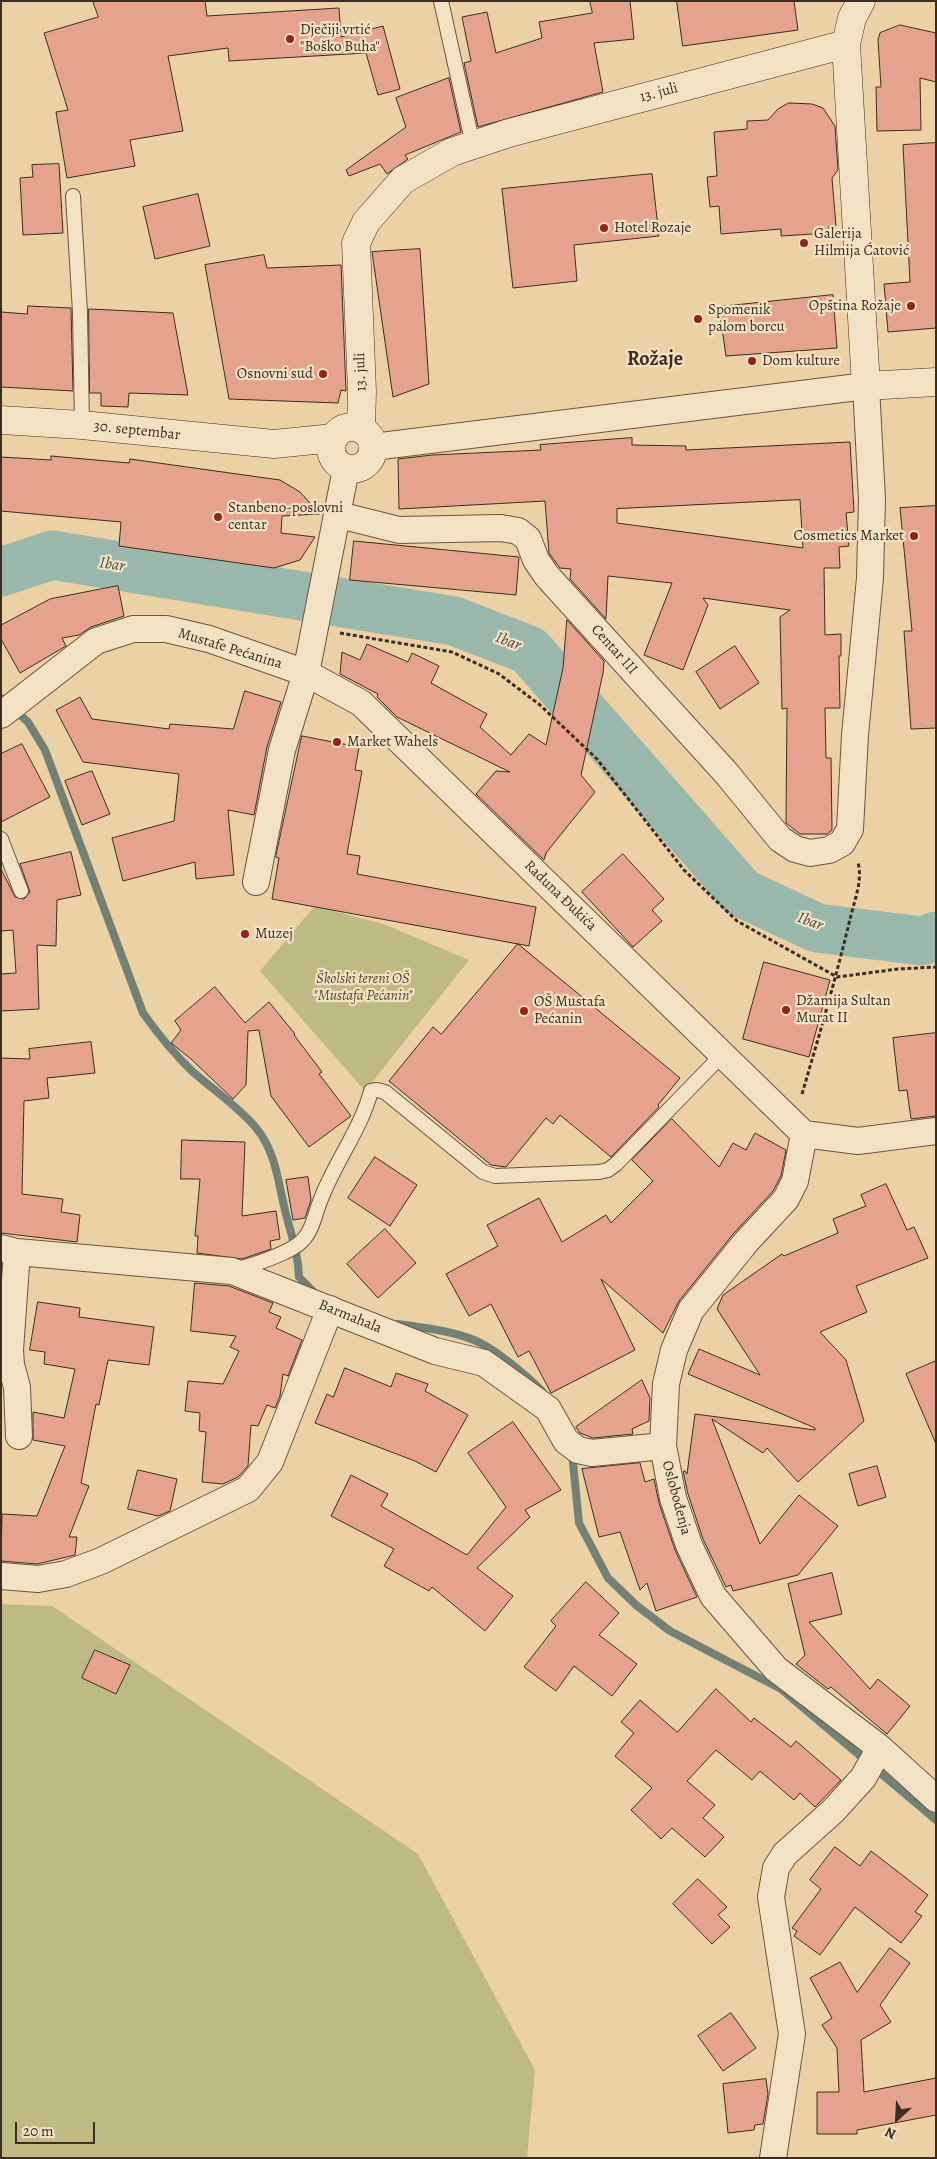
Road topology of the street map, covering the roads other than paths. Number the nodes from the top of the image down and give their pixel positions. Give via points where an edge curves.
1 (441, 1) edge
2 (862, 1) edge
3 (846, 44) junction
4 (473, 145) junction
5 (73, 196) dead end
6 (936, 382) edge
7 (866, 386) junction
8 (1, 420) edge
9 (82, 425) junction
10 (367, 438) junction
11 (340, 457) junction
12 (339, 515) junction
13 (308, 663) junction
14 (9, 710) edge
15 (1, 839) edge
16 (256, 882) dead end
17 (21, 890) dead end
18 (723, 1054) junction
19 (798, 1128) junction
20 (936, 1131) edge
21 (9, 1250) edge
22 (232, 1271) junction
23 (330, 1309) junction
24 (19, 1436) dead end
25 (663, 1446) junction
26 (1, 1576) edge
27 (878, 1752) junction
28 (936, 1799) edge
29 (773, 2158) edge

1 - 4 lane
2 - 3 street via 852,18
3 - 4 street, 13. juli
3 - 7 street
4 - 10 street, 13. juli via 452,152 403,180 366,222 356,243
5 - 9 lane
6 - 7 street
7 - 10 street
7 - 12 street, Centar III via 872,499 870,578 850,829 842,843 829,850 810,853 795,849 780,838 727,774 546,576 528,539 518,531 501,528 399,530
8 - 9 street, 30. septembar
9 - 11 street, 30. septembar via 274,444
10 - 11 street via 350,427 341,431
10 - 11 street via 370,460 360,468
11 - 12 street
12 - 13 street
13 - 14 street, Mustafe Pećanina via 166,629 133,629 96,641
13 - 16 street via 282,750
13 - 18 street, Raduna Ðukića via 361,702
15 - 17 lane
18 - 19 street, Raduna Ðukića
18 - 22 lane via 616,1164 599,1172 495,1176 483,1172 385,1092 371,1091 366,1109 340,1155 309,1232 301,1242 267,1260
19 - 20 street via 858,1141
19 - 25 street, Oslobođenja via 795,1181 786,1199 691,1310 674,1350 666,1384
21 - 22 street, Barmahala
21 - 24 street via 10,1350 17,1386
22 - 23 street, Barmahala
23 - 25 street, Barmahala via 435,1351 484,1363 548,1409 572,1446 592,1453
23 - 26 street via 270,1462 248,1488 101,1561 66,1574 38,1579
25 - 27 street, Oslobođenja via 673,1498 689,1545 713,1596 776,1669
27 - 28 street, Oslobođenja
27 - 29 street via 863,1778 833,1811 784,1854 776,1868 771,1897 792,2034

